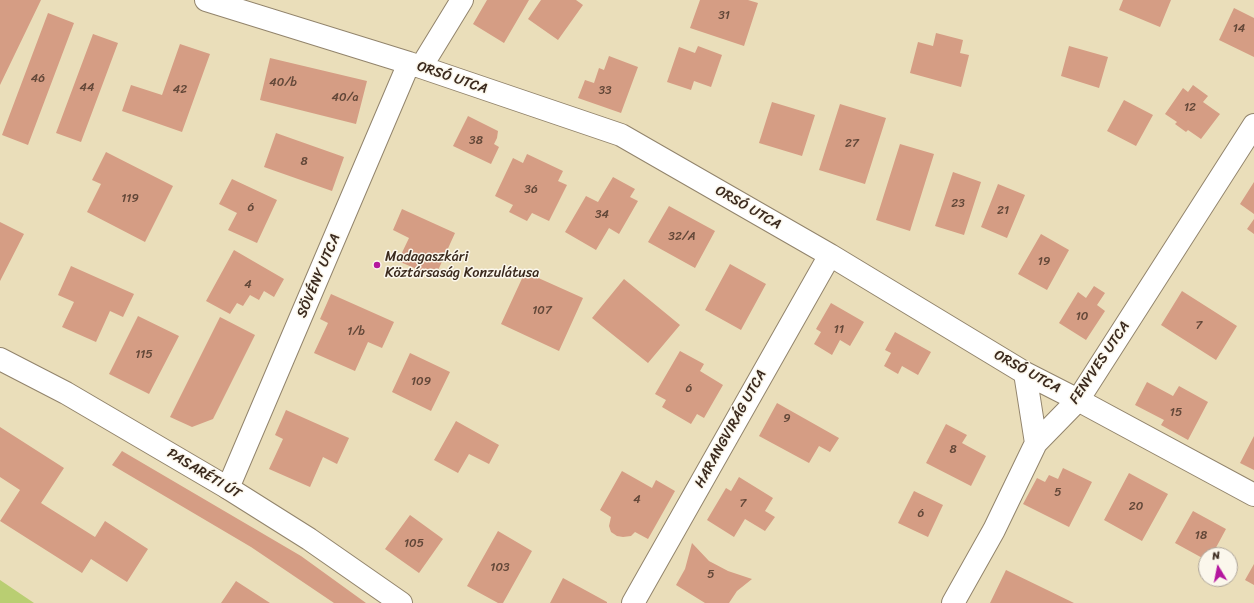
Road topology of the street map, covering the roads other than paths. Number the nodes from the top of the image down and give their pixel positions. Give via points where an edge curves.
1 (206, 0) edge
2 (462, 0) edge
3 (415, 65) junction
4 (1254, 125) edge
5 (830, 255) junction
6 (0, 359) edge
7 (1025, 373) junction
8 (1078, 400) junction
9 (1036, 443) junction
10 (228, 488) junction
11 (1254, 495) edge
12 (401, 603) edge
13 (633, 603) edge
14 (953, 603) edge

1 - 3 street, ORSÓ UTCA
2 - 3 street, SÖVÉNY UTCA
3 - 5 street, ORSÓ UTCA via 621,135
3 - 10 street, SÖVÉNY UTCA
4 - 8 street, FENYVES UTCA
5 - 7 street, ORSÓ UTCA
5 - 13 street, HARANGVIRÁG UTCA
6 - 10 street, PASARÉTI ÚT via 66,393
7 - 8 street, ORSÓ UTCA
7 - 9 street
8 - 9 street, FENYVES UTCA
8 - 11 street, ORSÓ UTCA
9 - 14 street, FENYVES UTCA via 994,530
10 - 12 street, PASARÉTI ÚT via 309,539

